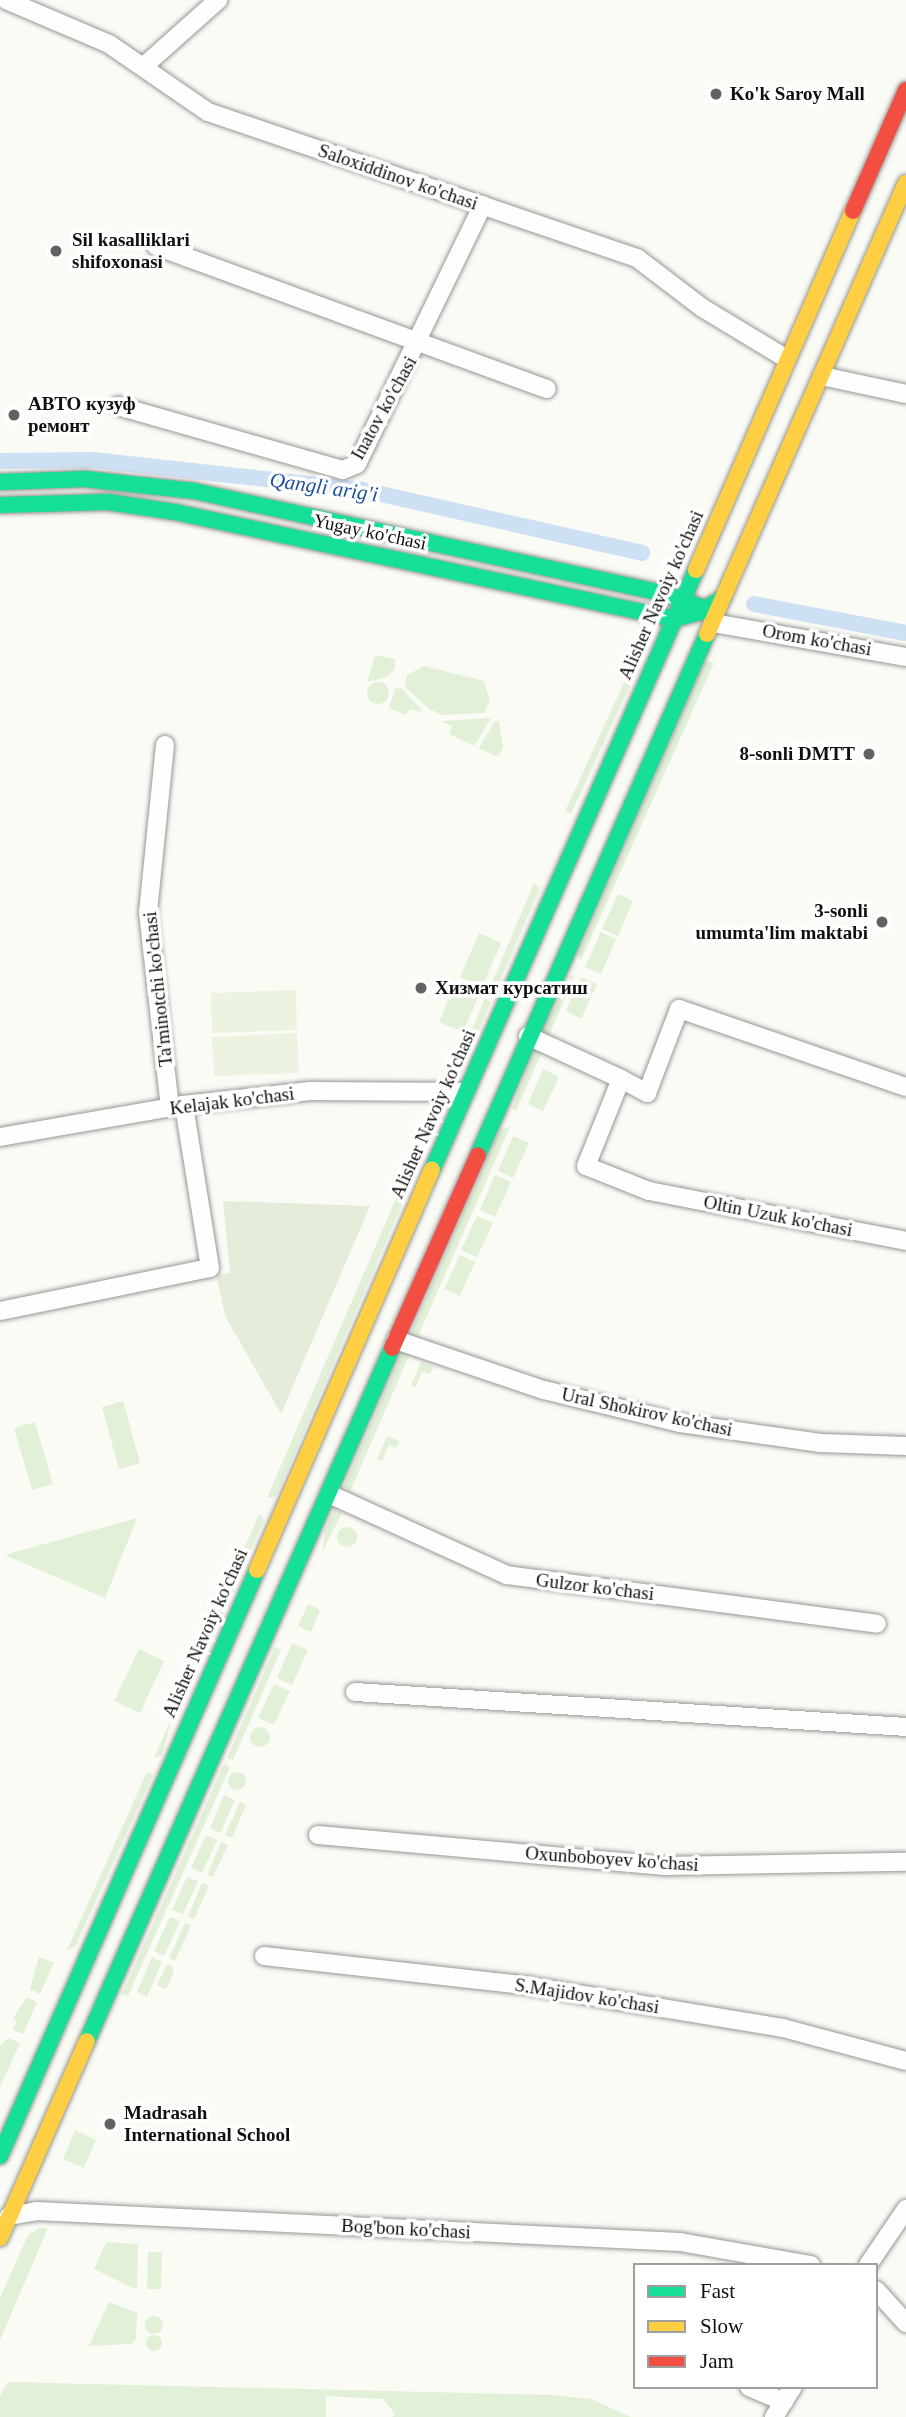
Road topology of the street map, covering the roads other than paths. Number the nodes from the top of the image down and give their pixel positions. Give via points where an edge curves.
1 (6, 0) edge
2 (192, 0) edge
3 (218, 0) edge
4 (196, 20) junction
5 (144, 67) junction
6 (906, 90) edge
7 (889, 185) edge
8 (483, 205) junction
9 (156, 246) dead end
10 (420, 342) junction
11 (787, 359) junction
12 (822, 376) junction
13 (547, 389) dead end
14 (906, 394) edge
15 (118, 406) dead end
16 (0, 482) edge
17 (0, 505) edge
18 (655, 613) junction
19 (684, 613) junction
20 (718, 613) junction
21 (666, 637) junction
22 (699, 652) junction
23 (906, 657) edge
24 (165, 745) dead end
25 (528, 1036) junction
26 (621, 1079) junction
27 (906, 1087) edge
28 (465, 1092) junction
29 (177, 1107) junction
30 (0, 1137) edge
31 (906, 1241) edge
32 (0, 1311) edge
33 (396, 1340) junction
34 (906, 1446) edge
35 (329, 1494) junction
36 (255, 1571) junction
37 (288, 1586) junction
38 (877, 1624) dead end
39 (355, 1692) dead end
40 (906, 1727) edge
41 (318, 1835) dead end
42 (906, 1862) edge
43 (264, 1956) dead end
44 (906, 2061) edge
45 (0, 2156) edge
46 (906, 2209) edge
47 (4, 2216) edge
48 (0, 2238) edge
49 (800, 2263) edge
50 (869, 2263) edge
51 (878, 2292) edge
52 (906, 2323) edge
53 (761, 2389) edge
54 (789, 2394) edge
55 (774, 2417) edge

1 - 5 street, Saloxiddinov ko'chasi via 109,44
2 - 4 street
3 - 4 street
4 - 5 street
5 - 8 street, Saloxiddinov ko'chasi via 208,112
6 - 7 main road, Alisher Navoiy ko'chasi
7 - 11 main road, Alisher Navoiy ko'chasi
7 - 12 main road, Alisher Navoiy ko'chasi
8 - 10 street, Inatov ko'chasi
8 - 11 street, Saloxiddinov ko'chasi via 637,258 701,307
9 - 10 street
10 - 13 street
10 - 15 street, Inatov ko'chasi via 357,464 344,470
11 - 19 main road, Alisher Navoiy ko'chasi
12 - 14 street
12 - 20 main road, Alisher Navoiy ko'chasi
16 - 19 main road, Yugay ko'chasi via 85,479 194,491 664,593
17 - 18 main road, Yugay ko'chasi via 108,502 175,512
18 - 19 main road, Yugay ko'chasi
18 - 21 main road via 665,623
19 - 20 main road
19 - 20 main road
19 - 21 main road, Alisher Navoiy ko'chasi
19 - 22 main road
20 - 22 main road, Alisher Navoiy ko'chasi
20 - 23 street, Orom ko'chasi
21 - 28 main road, Alisher Navoiy ko'chasi
22 - 25 main road, Alisher Navoiy ko'chasi
24 - 29 street, Ta'minotchi ko'chasi via 148,912
25 - 26 street
25 - 33 main road, Alisher Navoiy ko'chasi
26 - 27 street via 647,1093 679,1009
26 - 31 street, Oltin Uzuk ko'chasi via 586,1166 649,1191
28 - 29 street, Kelajak ko'chasi via 310,1091
28 - 36 main road, Alisher Navoiy ko'chasi
29 - 30 street, Kelajak ko'chasi
29 - 32 street, Ta'minotchi ko'chasi via 210,1268
33 - 34 street, Ural Shokirov ko'chasi via 544,1390 680,1423 821,1443
33 - 35 main road, Alisher Navoiy ko'chasi
35 - 37 main road, Alisher Navoiy ko'chasi
35 - 38 street, Gulzor ko'chasi via 507,1575
36 - 37 main road
36 - 45 main road, Alisher Navoiy ko'chasi
37 - 47 main road, Alisher Navoiy ko'chasi
39 - 40 street
41 - 42 street, Oxunboboyev ko'chasi via 665,1866
43 - 44 street, S.Majidov ko'chasi via 530,1986 783,2028
46 - 50 street
47 - 48 main road, Alisher Navoiy ko'chasi
47 - 49 street, Bog'bon ko'chasi via 36,2211 680,2242
51 - 52 street
53 - 54 street
54 - 55 street

